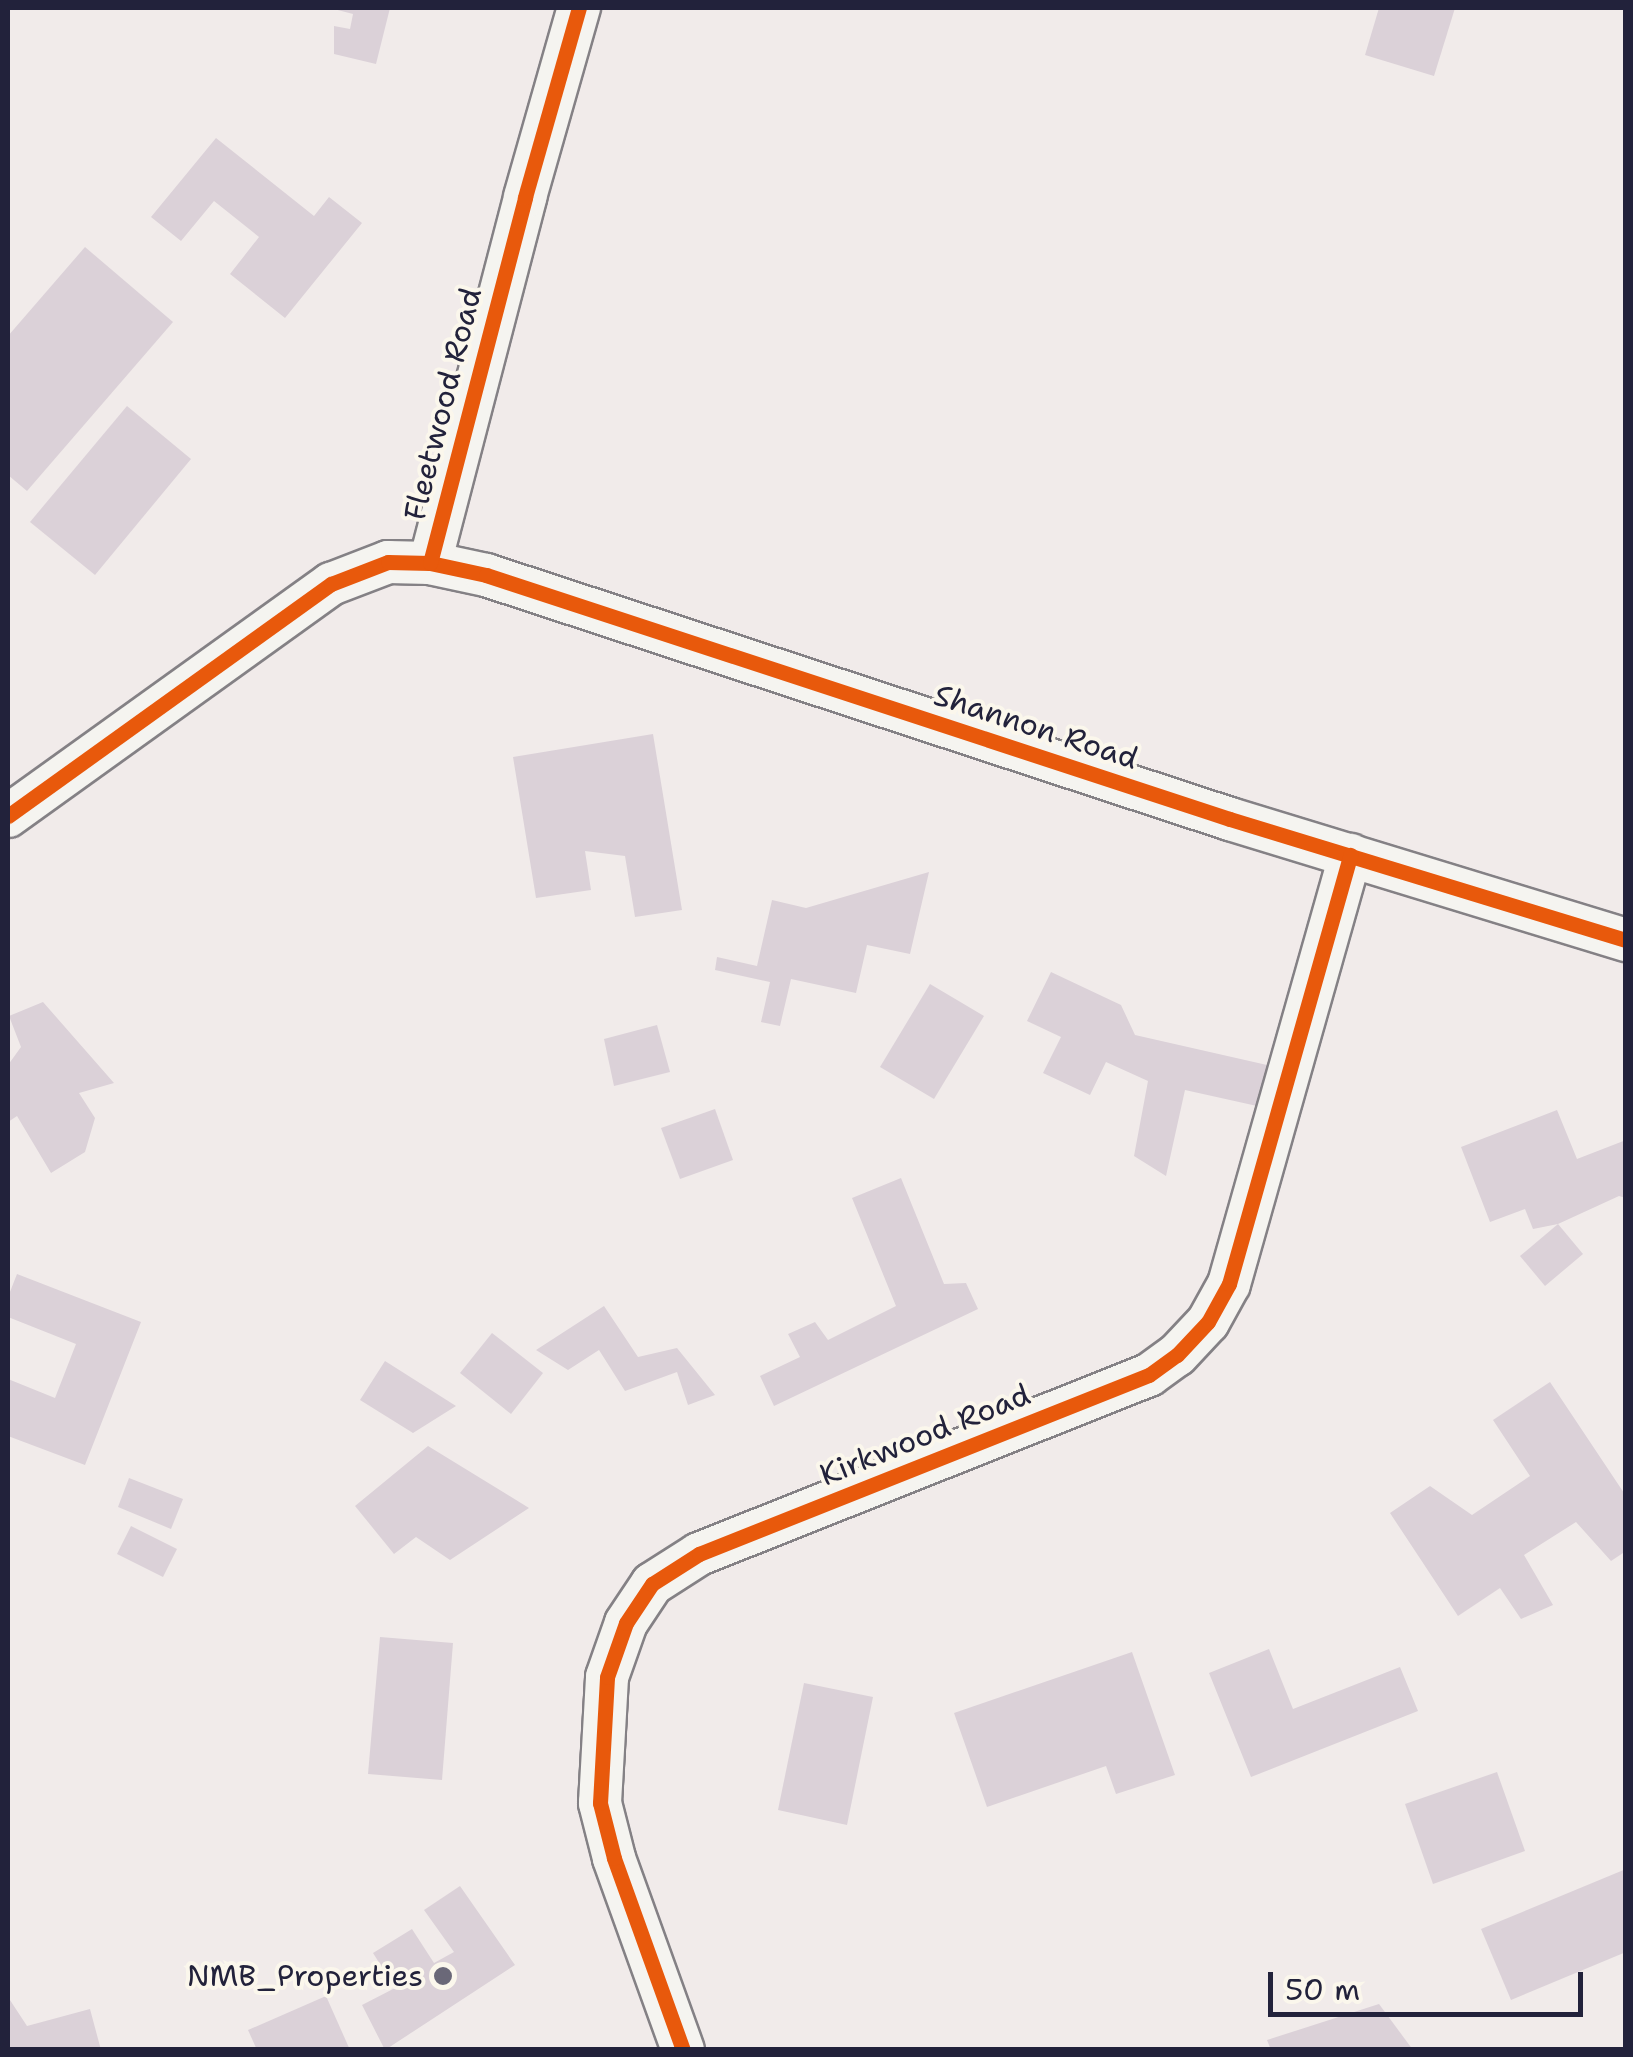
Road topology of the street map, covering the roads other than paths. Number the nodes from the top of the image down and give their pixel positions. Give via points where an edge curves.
1 (579, 8) edge
2 (430, 563) junction
3 (8, 816) edge
4 (1350, 855) junction
5 (1626, 940) edge
6 (682, 2050) edge

1 - 2 street, Fleetwood Road
2 - 3 street, Fleetwood Road via 388,562 331,584
2 - 4 street, Shannon Road
4 - 5 street, Shannon Road
4 - 6 street, Kirkwood Road via 1230,1284 1208,1322 1149,1375 700,1554 652,1584 626,1623 607,1677 600,1803

